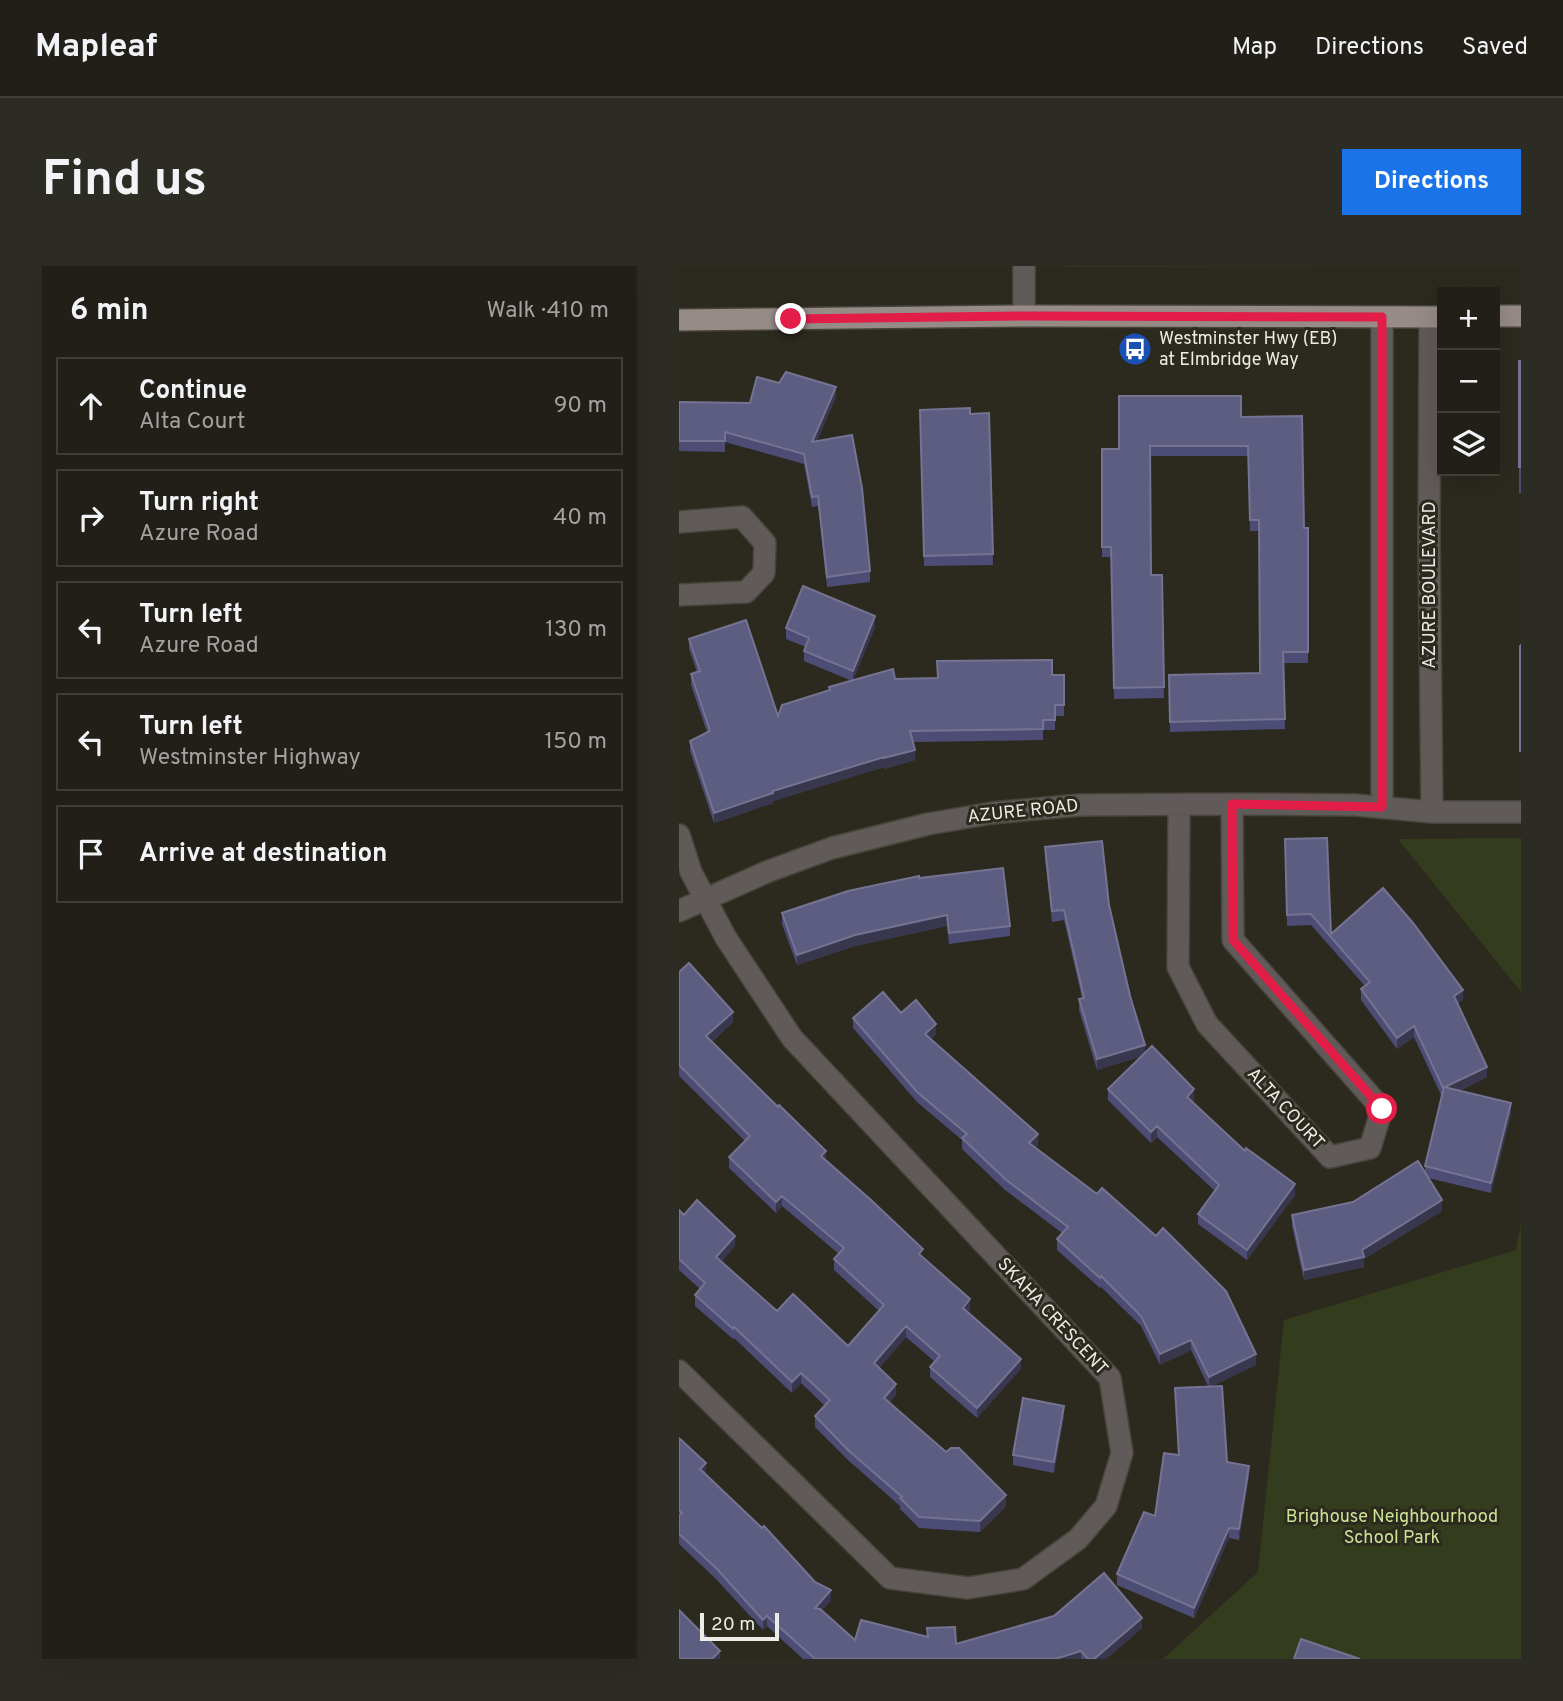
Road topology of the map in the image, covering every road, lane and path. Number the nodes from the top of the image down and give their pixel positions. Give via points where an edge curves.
1 (1024, 266) edge
2 (1024, 316) junction
3 (1521, 316) edge
4 (1382, 317) junction
5 (1436, 317) edge
6 (1500, 317) edge
7 (679, 320) edge
8 (679, 522) edge
9 (679, 595) edge
10 (1232, 804) junction
11 (1179, 805) junction
12 (1382, 807) junction
13 (1433, 812) junction
14 (1521, 812) edge
15 (679, 835) edge
16 (705, 899) junction
17 (679, 911) edge
18 (679, 1371) edge

1 - 2 street
2 - 4 main road
2 - 7 main road
3 - 6 main road
4 - 5 main road
4 - 12 street
5 - 13 street, AZURE BOULEVARD via 1429,535
8 - 9 street via 742,517 765,543 765,573 746,592
10 - 11 street, AZURE ROAD
10 - 11 street, ALTA COURT via 1233,940 1382,1109 1370,1148 1330,1157 1207,1024 1178,967
10 - 12 street, AZURE ROAD
11 - 16 street, AZURE ROAD via 1056,806 928,824 832,848
12 - 13 street, AZURE ROAD
13 - 14 street, AZURE ROAD
15 - 16 street, SKAHA CRESCENT
16 - 17 street, AZURE ROAD
16 - 18 street, SKAHA CRESCENT via 792,1038 1110,1378 1122,1453 1106,1506 1078,1539 1023,1579 968,1588 890,1578

